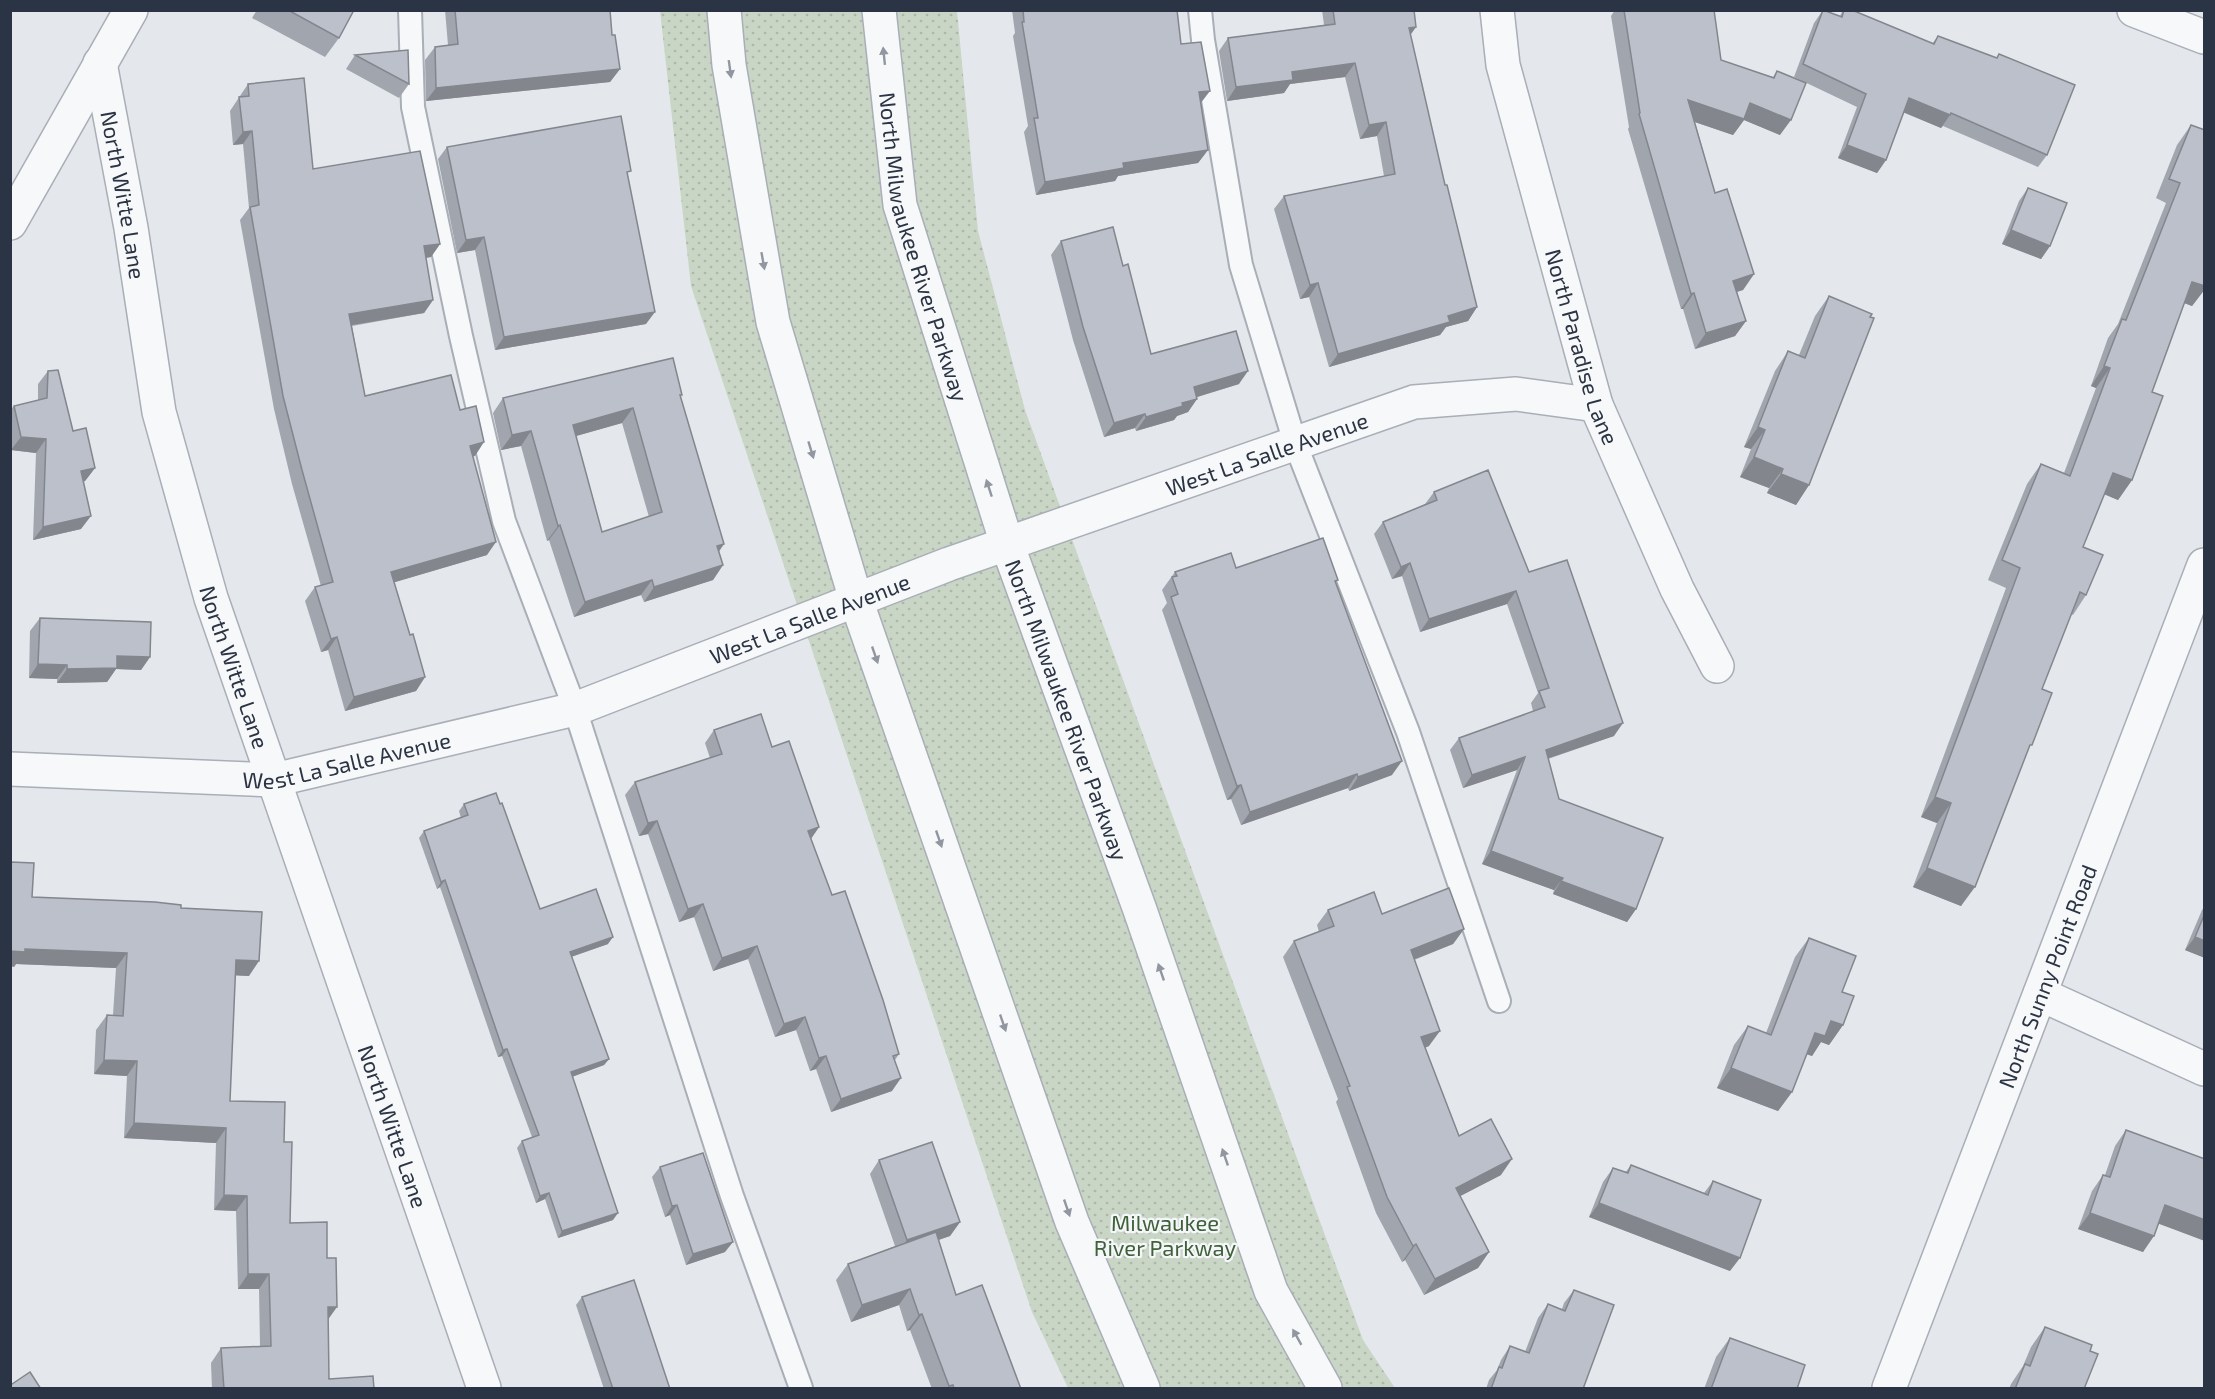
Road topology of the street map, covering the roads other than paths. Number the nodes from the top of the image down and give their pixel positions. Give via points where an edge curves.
1 (131, 10) edge
2 (410, 10) edge
3 (724, 10) edge
4 (879, 10) edge
5 (1200, 10) edge
6 (1497, 10) edge
7 (2134, 10) edge
8 (2205, 37) edge
9 (100, 63) junction
10 (10, 224) edge
11 (1596, 405) junction
12 (1294, 443) junction
13 (1007, 544) junction
14 (2205, 565) edge
15 (856, 600) junction
16 (1717, 666) dead end
17 (575, 709) junction
18 (10, 769) edge
19 (274, 780) junction
20 (2040, 994) junction
21 (1499, 1001) dead end
22 (2205, 1069) edge
23 (484, 1389) edge
24 (801, 1389) edge
25 (1143, 1389) edge
26 (1325, 1389) edge
27 (1889, 1389) edge

1 - 9 street
2 - 17 lane via 412,107 504,521
3 -> 15 street via 729,65 773,322
13 -> 4 street, North Milwaukee River Parkway via 900,205
5 - 12 lane via 1241,265
6 - 11 street, North Paradise Lane via 1503,65
7 - 8 street
9 - 10 street
9 - 19 street, North Witte Lane via 131,228 159,412 211,598
11 - 12 street, West La Salle Avenue via 1516,394 1413,402
11 - 16 street, North Paradise Lane via 1677,589
12 - 13 street, West La Salle Avenue
12 - 21 lane via 1408,732
13 - 15 street, West La Salle Avenue
26 -> 13 street, North Milwaukee River Parkway via 1271,1291 1140,910
14 - 20 street, North Sunny Point Road
15 - 17 street, West La Salle Avenue
15 -> 25 street via 1071,1222
17 - 19 street, West La Salle Avenue
17 - 24 lane via 732,1196
18 - 19 street, West La Salle Avenue
19 - 23 street, North Witte Lane
20 - 22 street
20 - 27 street, North Sunny Point Road

